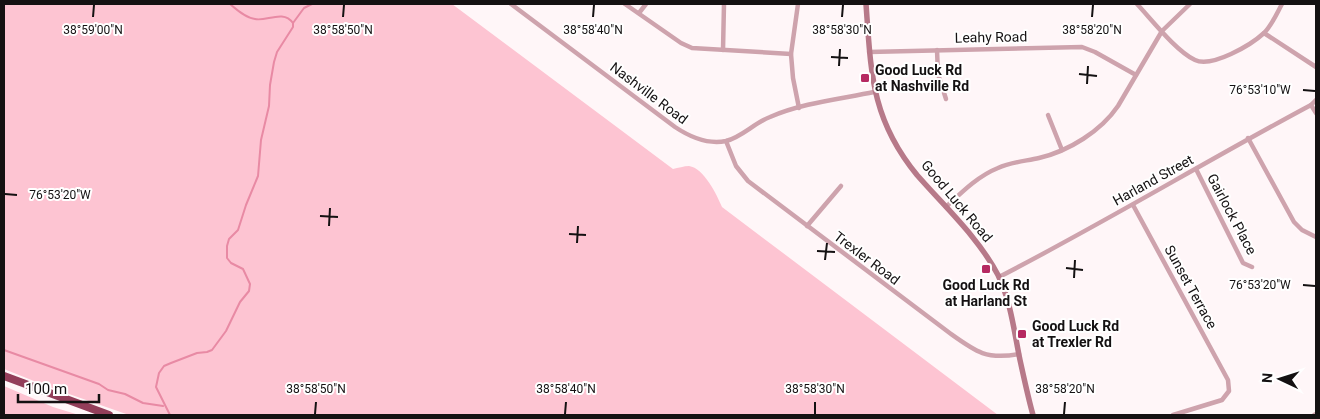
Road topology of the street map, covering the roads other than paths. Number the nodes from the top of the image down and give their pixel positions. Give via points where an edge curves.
1 (511, 4) edge
2 (625, 4) edge
3 (646, 4) edge
4 (724, 4) edge
5 (798, 4) edge
6 (866, 4) edge
7 (1137, 4) edge
8 (1190, 4) edge
9 (1282, 4) edge
10 (639, 13) junction
11 (1162, 31) junction
12 (1264, 33) junction
13 (723, 50) junction
14 (937, 50) junction
15 (870, 52) junction
16 (792, 54) junction
17 (1316, 67) edge
18 (1136, 75) junction
19 (874, 92) junction
20 (946, 99) dead end
21 (1316, 100) edge
22 (1311, 105) junction
23 (799, 108) junction
24 (1316, 114) edge
25 (1048, 115) dead end
26 (1248, 138) junction
27 (726, 141) junction
28 (1062, 150) junction
29 (1196, 169) junction
30 (841, 186) dead end
31 (1132, 205) junction
32 (946, 207) junction
33 (808, 226) junction
34 (1316, 238) edge
35 (1252, 267) dead end
36 (999, 278) junction
37 (1019, 354) junction
38 (4, 376) edge
39 (109, 415) edge
40 (1033, 415) edge
41 (1173, 415) edge

1 - 27 street, Nashville Road via 686,134 701,140
2 - 10 street
3 - 10 street
4 - 13 street
5 - 16 street
6 - 15 main road, Good Luck Road
7 - 11 street
8 - 11 street
9 - 12 street
10 - 13 street via 681,43
11 - 12 street via 1187,55 1205,62 1226,56
11 - 18 street
12 - 17 street
13 - 16 street
14 - 15 street, Leahy Road
14 - 18 street, Leahy Road via 1082,47
14 - 20 street via 938,74
15 - 19 main road, Good Luck Road
16 - 23 street
18 - 28 street via 1106,121
19 - 23 street
19 - 32 main road, Good Luck Road via 897,146
21 - 22 street, Harland Street
22 - 24 street
22 - 26 street, Harland Street
23 - 27 street via 764,119
25 - 28 street
26 - 29 street, Harland Street
26 - 34 street via 1294,222
27 - 33 street, Trexler Road via 736,166 748,181
28 - 32 street via 995,169
29 - 31 street, Harland Street
29 - 35 street, Gairlock Place via 1243,263
30 - 33 street
31 - 36 street, Harland Street
31 - 41 street, Sunset Terrace via 1228,380 1228,391 1222,400
32 - 36 main road, Good Luck Road via 986,255
33 - 37 street, Trexler Road via 978,352 997,357
36 - 37 main road, Good Luck Road via 1012,315
37 - 40 main road, Good Luck Road
38 - 39 highway

